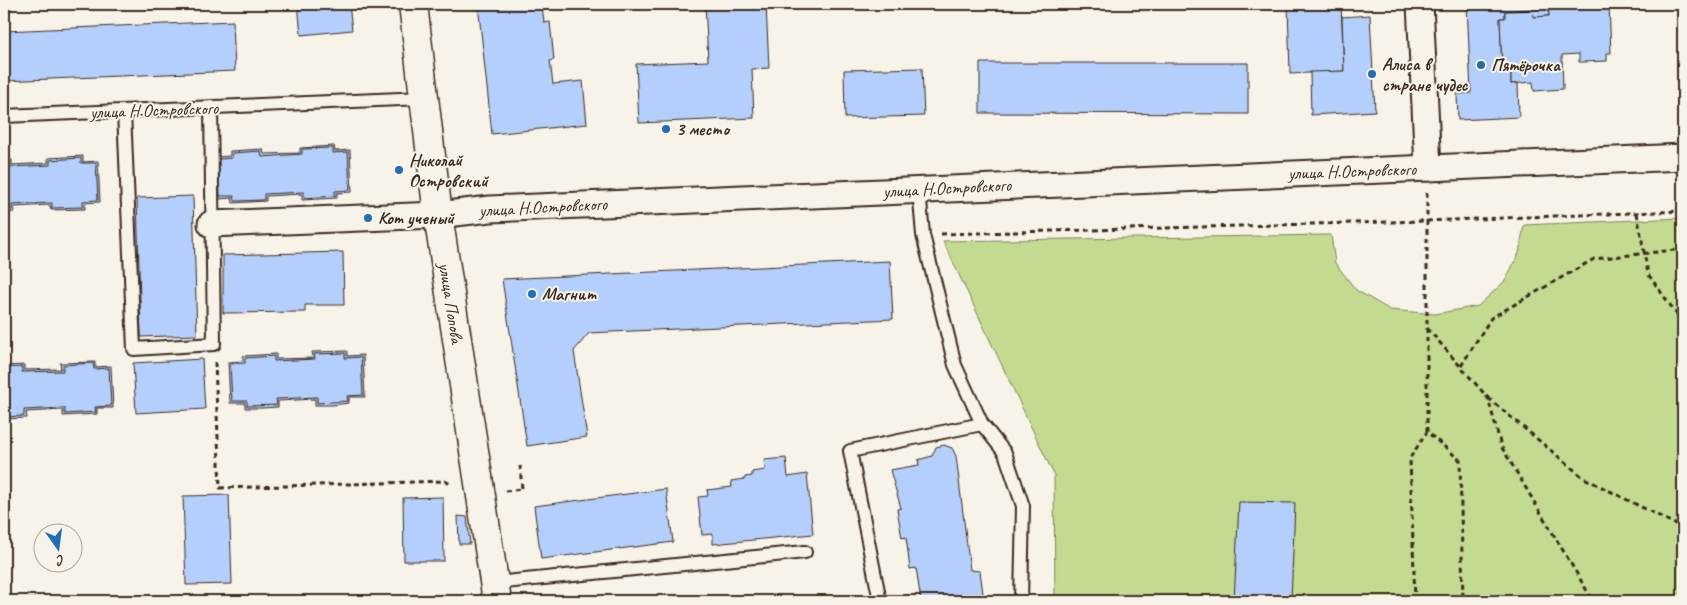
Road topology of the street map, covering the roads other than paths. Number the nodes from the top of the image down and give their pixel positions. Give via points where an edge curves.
1 (413, 4) edge
2 (1420, 4) edge
3 (424, 98) junction
4 (211, 108) junction
5 (124, 111) junction
6 (4, 116) edge
7 (1683, 157) edge
8 (1428, 168) junction
9 (919, 189) junction
10 (438, 215) junction
11 (211, 224) junction
12 (982, 424) junction
13 (805, 552) dead end
14 (496, 592) edge
15 (880, 601) edge
16 (1021, 601) edge

1 - 3 main road, улица Попова
2 - 8 street
3 - 4 lane, улица Н.Островского
3 - 10 main road, улица Попова
4 - 5 lane, улица Н.Островского
4 - 11 lane
5 - 6 lane, улица Н.Островского
5 - 11 lane via 134,349 214,344
7 - 8 street, улица Н.Островского
8 - 9 street, улица Н.Островского
9 - 10 street, улица Н.Островского via 490,209
9 - 12 lane via 923,235 955,365
10 - 11 street, улица Н.Островского
10 - 14 main road, улица Попова
12 - 15 lane via 850,451
12 - 16 lane via 1005,453 1022,506
13 - 14 lane

